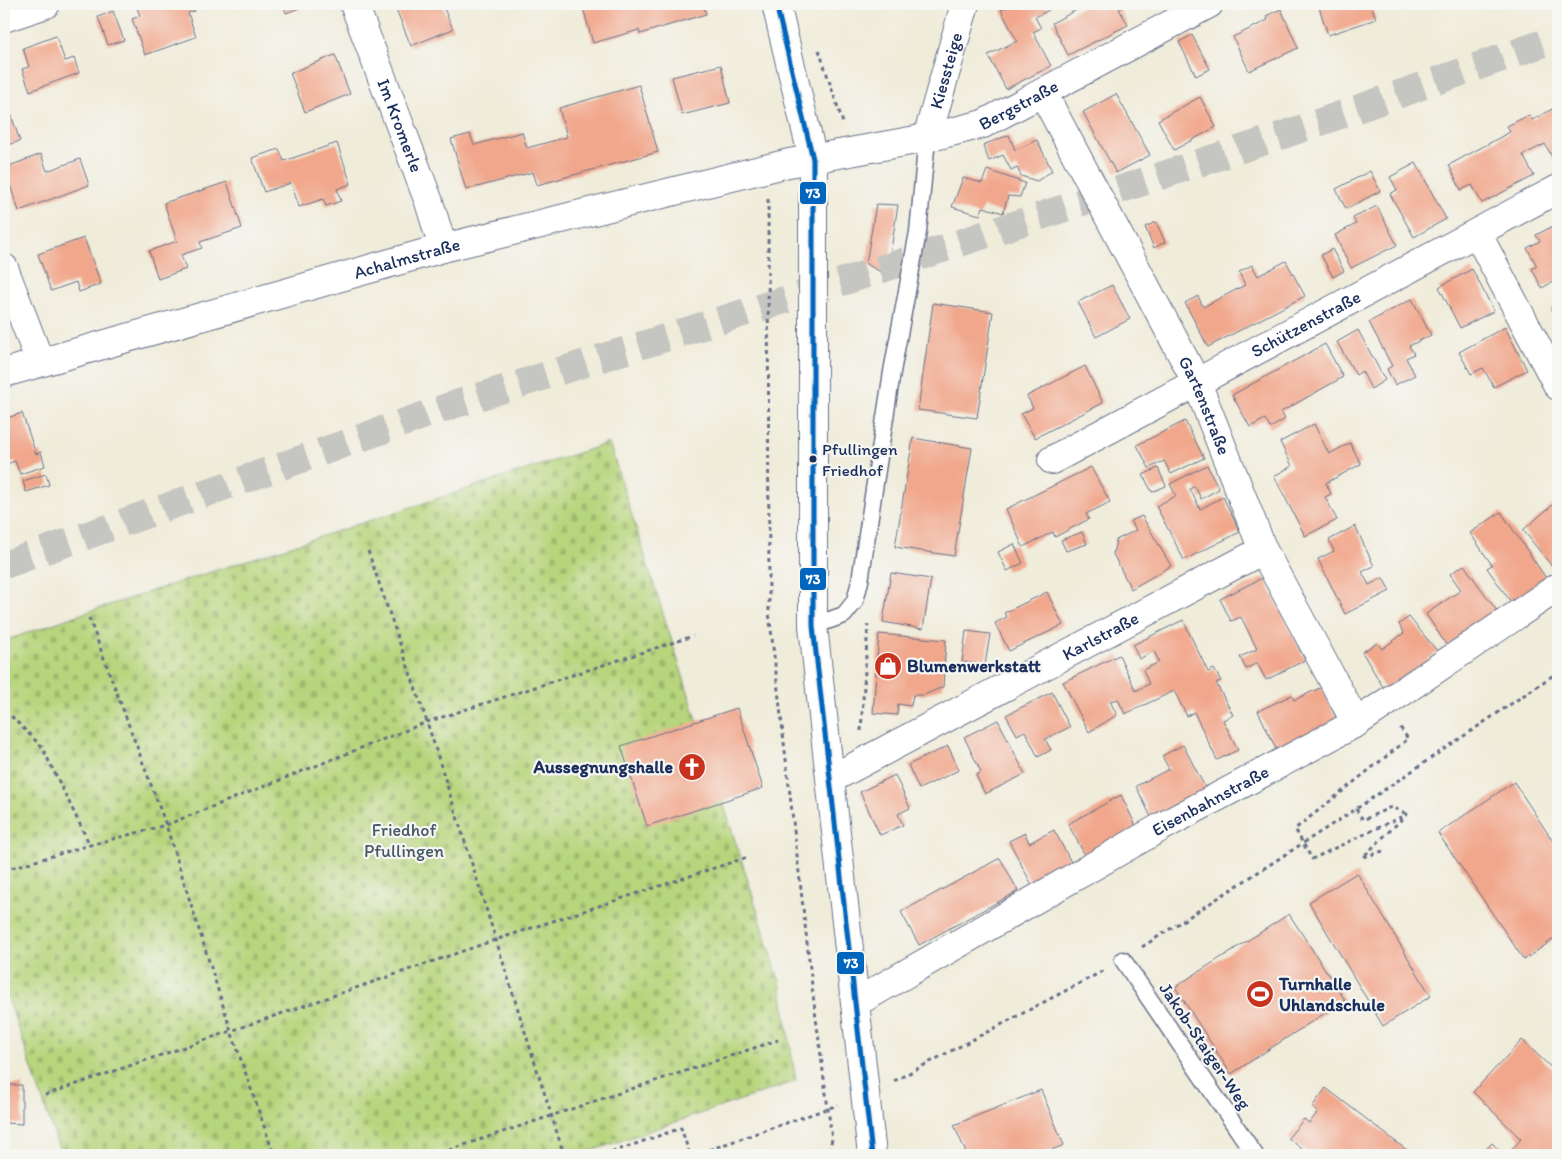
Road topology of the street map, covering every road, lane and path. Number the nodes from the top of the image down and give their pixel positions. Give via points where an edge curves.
1 (46, 4) edge
2 (354, 4) edge
3 (776, 4) edge
4 (965, 4) edge
5 (1209, 4) edge
6 (4, 18) edge
7 (816, 41) dead end
8 (1043, 93) junction
9 (927, 138) junction
10 (853, 152) junction
11 (813, 159) junction
12 (1558, 189) edge
13 (1477, 233) junction
14 (443, 248) junction
15 (4, 268) edge
16 (40, 362) junction
17 (4, 373) edge
18 (1197, 383) junction
19 (1558, 386) edge
20 (1052, 460) dead end
21 (1263, 550) junction
22 (368, 551) dead end
23 (1558, 587) edge
24 (855, 601) junction
25 (89, 618) dead end
26 (814, 626) junction
27 (693, 636) dead end
28 (1558, 672) edge
29 (1383, 704) junction
30 (4, 718) edge
31 (427, 722) junction
32 (1356, 722) junction
33 (859, 764) junction
34 (831, 779) junction
35 (1356, 809) junction
36 (1407, 814) junction
37 (166, 826) junction
38 (1302, 844) junction
39 (90, 845) junction
40 (1383, 851) dead end
41 (748, 857) dead end
42 (4, 870) edge
43 (495, 940) junction
44 (1123, 960) junction
45 (855, 1003) junction
46 (231, 1031) junction
47 (778, 1040) dead end
48 (45, 1094) dead end
49 (865, 1096) junction
50 (827, 1109) junction
51 (550, 1115) junction
52 (274, 1155) edge
53 (434, 1155) edge
54 (564, 1155) edge
55 (604, 1155) edge
56 (692, 1155) edge
57 (828, 1155) edge
58 (872, 1155) edge
59 (1255, 1155) edge

1 - 6 street
2 - 14 street, Im Kromerle via 429,202
3 - 11 street
4 - 9 street, Kiessteige
5 - 8 street, Bergstraße
7 - 10 path
8 - 9 street, Bergstraße via 983,124
8 - 18 street, Gartenstraße
9 - 10 street, Bergstraße
9 - 24 lane via 918,232
10 - 11 street, Bergstraße
11 - 14 street, Achalmstraße
11 - 26 street
12 - 13 street, Schützenstraße
13 - 18 street, Schützenstraße
13 - 19 street
14 - 16 street, Achalmstraße
15 - 16 street
16 - 17 street, Achalmstraße
18 - 20 street, Schützenstraße
18 - 21 street, Gartenstraße
21 - 32 street, Gartenstraße
21 - 33 street, Karlstraße
22 - 31 path
23 - 29 street, Eisenbahnstraße
24 - 26 lane via 844,614
24 - 33 path via 869,613
25 - 37 path
26 - 34 street
27 - 31 path
28 - 35 path
29 - 32 street, Eisenbahnstraße
29 - 38 path via 1408,739 1294,829
30 - 39 path via 10,715 42,747
31 - 37 path
31 - 43 path
32 - 45 street, Eisenbahnstraße via 1163,826
33 - 34 street, Karlstraße
34 - 45 street
35 - 36 path via 1363,820 1391,807
35 - 38 path
36 - 38 path via 1312,859
36 - 40 path via 1363,857
37 - 39 path
37 - 46 path
38 - 44 path
39 - 42 path
41 - 43 path
43 - 46 path
43 - 51 path
44 - 49 path
44 - 59 lane, Jakob-Staiger-Weg
45 - 49 street
46 - 48 path
46 - 52 path
47 - 51 path
49 - 50 path
49 - 58 street
50 - 56 path
50 - 57 path via 832,1139
51 - 53 path
51 - 54 path
55 - 56 path via 681,1128

